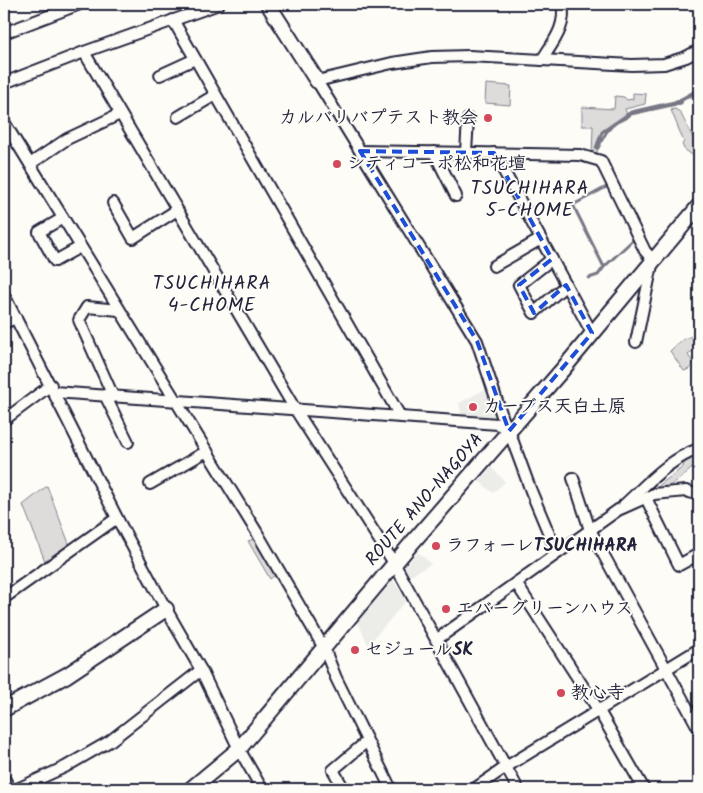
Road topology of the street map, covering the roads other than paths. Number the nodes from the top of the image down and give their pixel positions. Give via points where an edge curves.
1 (80, 4) edge
2 (219, 4) edge
3 (268, 4) edge
4 (562, 4) edge
5 (173, 20) junction
6 (4, 33) edge
7 (699, 50) edge
8 (84, 52) junction
9 (195, 58) junction
10 (542, 60) junction
11 (160, 75) dead end
12 (317, 81) junction
13 (4, 83) edge
14 (215, 95) junction
15 (120, 114) junction
16 (178, 117) dead end
17 (468, 119) dead end
18 (4, 122) edge
19 (360, 151) junction
20 (434, 152) junction
21 (466, 152) junction
22 (494, 153) junction
23 (30, 164) junction
24 (456, 196) dead end
25 (113, 203) dead end
26 (699, 206) edge
27 (177, 210) junction
28 (63, 218) junction
29 (541, 239) junction
30 (80, 247) junction
31 (552, 259) junction
32 (654, 260) junction
33 (494, 266) dead end
34 (566, 285) junction
35 (4, 295) edge
36 (119, 310) junction
37 (16, 318) junction
38 (4, 323) edge
39 (592, 333) junction
40 (636, 342) dead end
41 (52, 389) junction
42 (109, 396) junction
43 (176, 401) junction
44 (294, 409) junction
45 (400, 416) junction
46 (4, 420) edge
47 (509, 431) junction
48 (128, 442) dead end
49 (699, 449) edge
50 (207, 451) junction
51 (573, 478) dead end
52 (150, 484) dead end
53 (699, 495) edge
54 (646, 498) junction
55 (618, 510) junction
56 (117, 518) junction
57 (590, 530) junction
58 (557, 553) junction
59 (699, 554) edge
60 (394, 563) junction
61 (516, 583) junction
62 (4, 598) edge
63 (166, 609) junction
64 (436, 640) junction
65 (324, 648) junction
66 (699, 649) edge
67 (668, 668) junction
68 (201, 670) junction
69 (4, 709) edge
70 (599, 711) junction
71 (699, 729) edge
72 (366, 742) junction
73 (239, 749) junction
74 (506, 768) junction
75 (4, 782) edge
76 (7, 789) edge
77 (17, 789) edge
78 (191, 789) edge
79 (262, 789) edge
80 (344, 789) edge
81 (391, 789) edge
82 (474, 789) edge
83 (518, 789) edge
84 (644, 789) edge

1 - 6 street
2 - 5 street
3 - 12 main road
4 - 10 street via 561,29
5 - 8 street
5 - 9 street
7 - 10 street via 664,64
8 - 13 street
8 - 15 street
9 - 11 street
9 - 14 street
10 - 12 street via 432,57
12 - 19 street
14 - 16 street
14 - 45 street
15 - 23 street via 67,140
15 - 27 street
17 - 21 street
18 - 23 street
19 - 20 street
19 - 47 street via 478,341
20 - 21 street
20 - 24 street
21 - 22 street
22 - 29 street
22 - 32 street via 580,155 601,162 645,251
23 - 28 street
25 - 27 street via 133,238
26 - 32 main road, ROUTE ANO-NAGOYA
27 - 44 street
28 - 30 street
28 - 30 street via 39,232 55,261
29 - 31 street
29 - 33 street
30 - 36 street
31 - 34 street
31 - 34 street via 520,285 534,313
32 - 39 main road, ROUTE ANO-NAGOYA
32 - 40 street
34 - 39 street
35 - 37 street
36 - 42 street via 87,307 79,320
36 - 43 street
37 - 38 street
37 - 41 street
39 - 47 main road, ROUTE ANO-NAGOYA
41 - 42 street
41 - 46 street
41 - 56 street
42 - 43 street
42 - 48 street
43 - 44 street
43 - 50 street
44 - 45 street
44 - 60 street
45 - 47 street via 498,424
47 - 58 street
47 - 60 main road, ROUTE ANO-NAGOYA
49 - 55 street via 660,472
50 - 52 street
50 - 65 street
51 - 57 street
53 - 54 street via 686,491 654,494
54 - 55 street
54 - 59 street via 679,565
55 - 57 street
56 - 62 street
56 - 63 street
57 - 58 street
57 - 67 street
58 - 61 street
60 - 64 street
60 - 65 main road, ROUTE ANO-NAGOYA
61 - 64 street
61 - 70 street
63 - 68 street
63 - 69 main road via 67,675
64 - 74 street
65 - 72 street
65 - 73 main road, ROUTE ANO-NAGOYA
66 - 67 street
67 - 70 street
67 - 71 street
68 - 73 street
68 - 77 street via 110,740 65,767
70 - 74 street
70 - 84 street
72 - 80 street via 333,770
72 - 81 street
73 - 78 main road, ROUTE ANO-NAGOYA
73 - 79 street
74 - 82 street
74 - 83 street
75 - 76 main road

